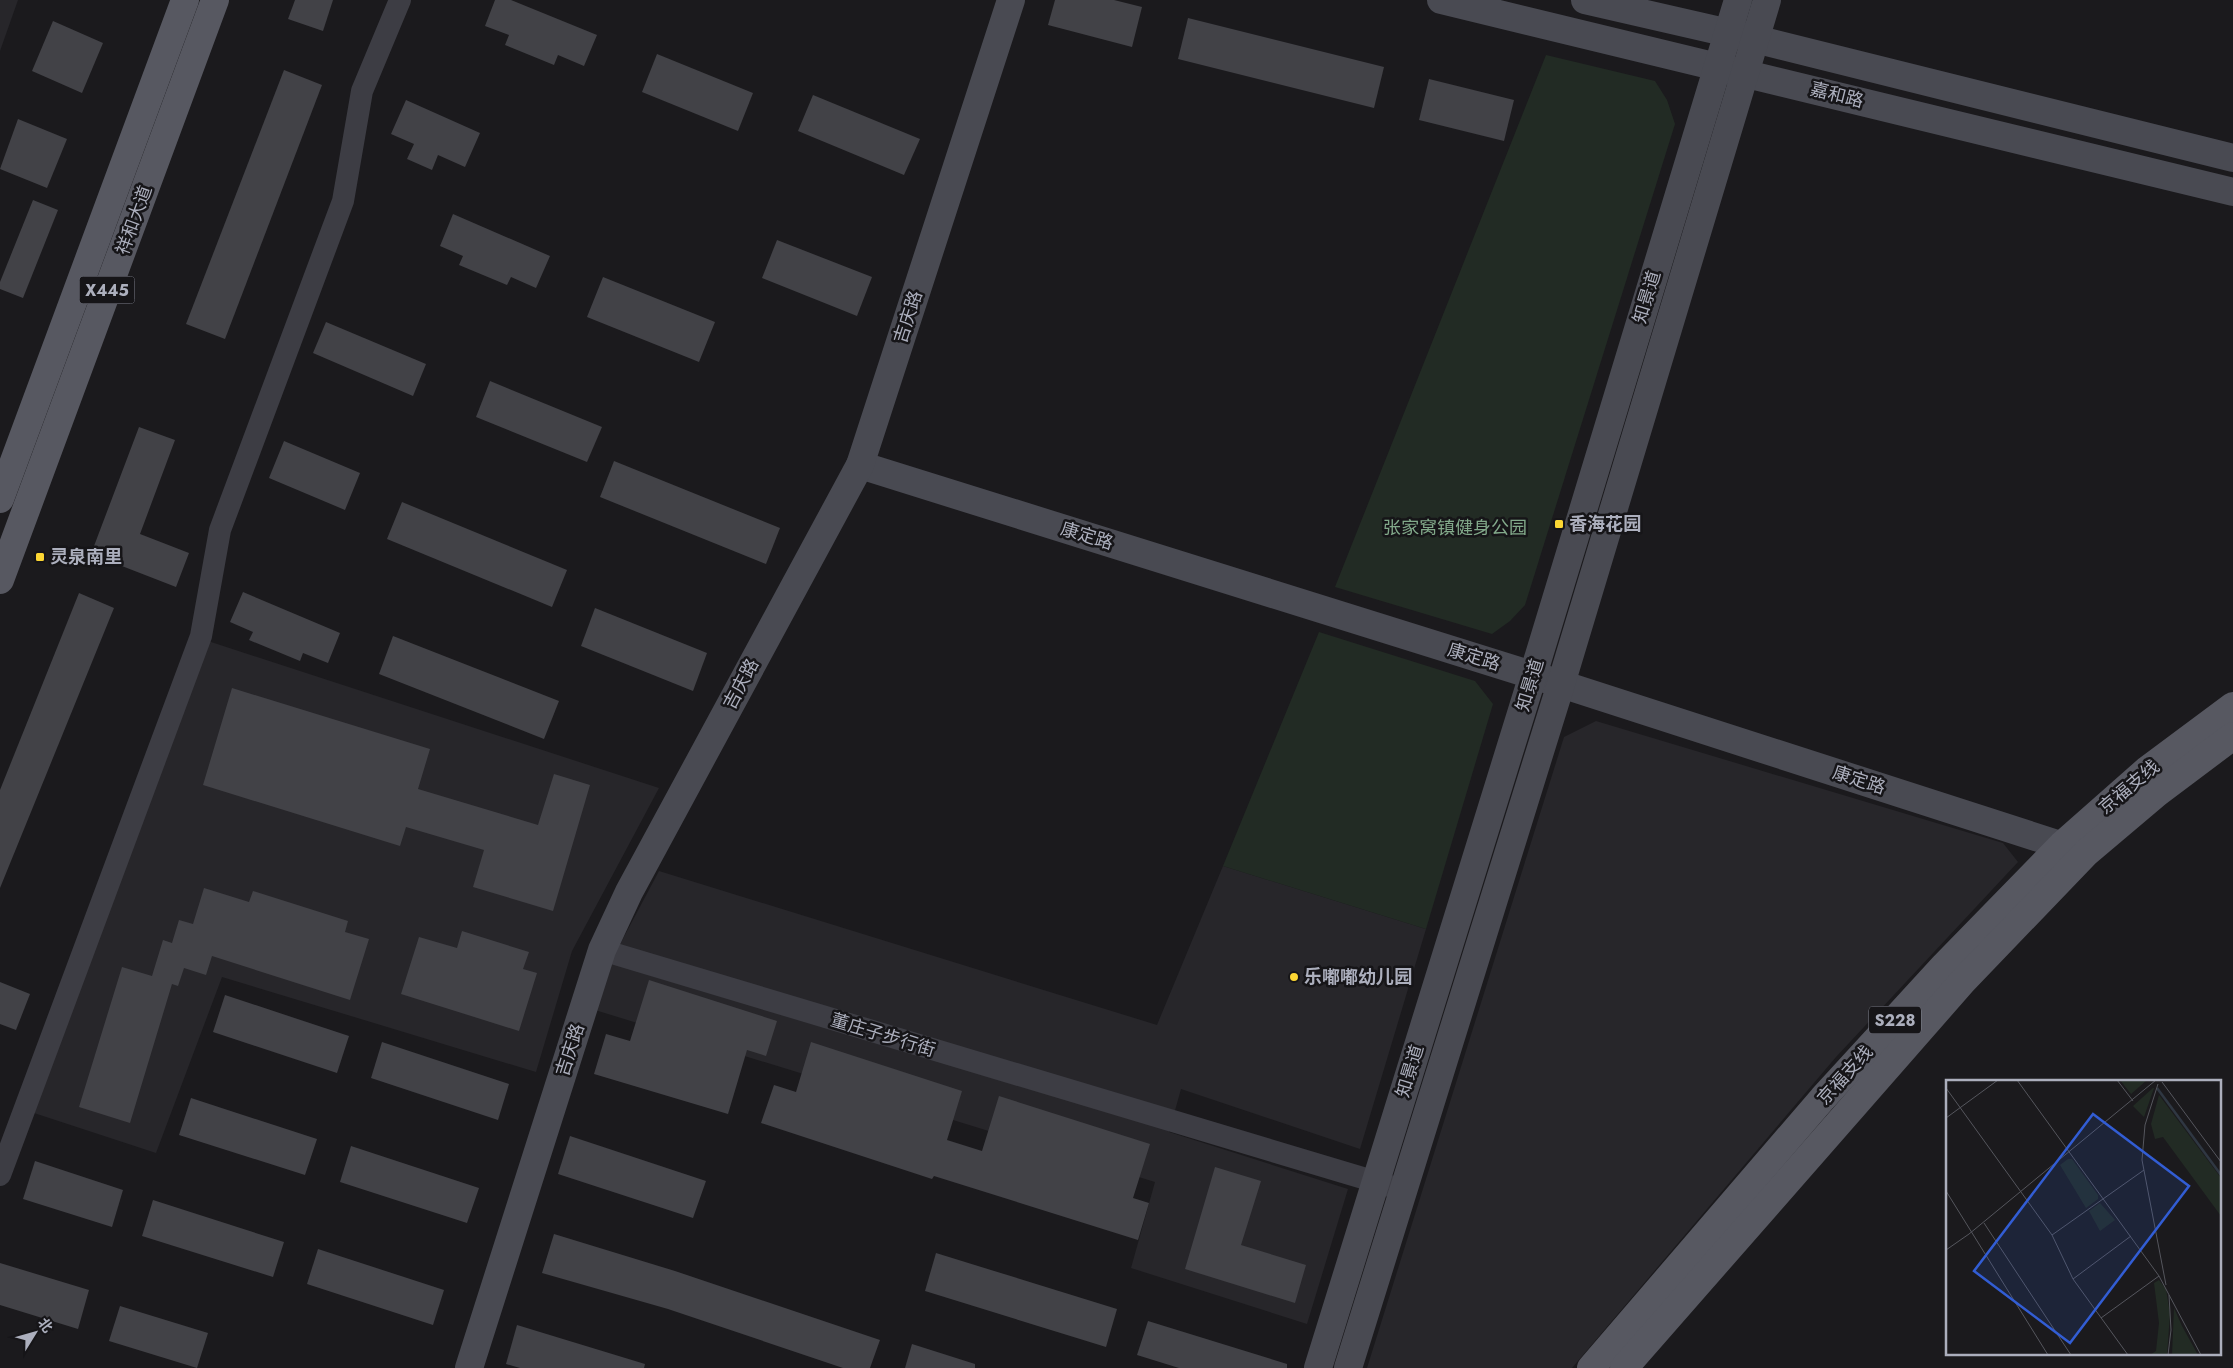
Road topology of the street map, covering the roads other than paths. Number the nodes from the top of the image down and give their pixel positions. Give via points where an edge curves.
1 (185, 0) edge
2 (215, 0) edge
3 (400, 0) edge
4 (1011, 0) edge
5 (1441, 0) edge
6 (1585, 0) edge
7 (1738, 0) edge
8 (1767, 0) edge
9 (1728, 33) junction
10 (1755, 39) junction
11 (1718, 66) junction
12 (1744, 73) junction
13 (2233, 158) edge
14 (2233, 192) edge
15 (860, 465) junction
16 (0, 499) edge
17 (0, 580) edge
18 (1533, 675) junction
19 (1561, 684) junction
20 (2233, 706) edge
21 (2233, 736) edge
22 (2074, 849) junction
23 (602, 950) junction
24 (0, 1175) edge
25 (1375, 1182) junction
26 (1403, 1190) junction
27 (469, 1368) edge
28 (1318, 1368) edge
29 (1348, 1368) edge
30 (1591, 1368) edge
31 (1624, 1368) edge

1 - 16 main road, 祥和大道 / X445
2 - 17 main road, 祥和大道 / X445
3 - 24 street via 362,90 342,201 220,530 201,636
4 - 15 main road, 吉庆路
5 - 11 main road, 嘉和路
6 - 9 main road, 嘉和路
7 - 9 main road, 知景道
8 - 10 main road, 知景道
9 - 10 main road, 嘉和路
9 - 11 main road, 知景道
10 - 12 main road, 知景道
10 - 13 main road, 嘉和路
11 - 12 main road, 嘉和路
11 - 18 main road, 知景道
12 - 14 main road, 嘉和路
12 - 19 main road, 知景道
15 - 18 main road, 康定路
15 - 23 main road, 吉庆路 via 629,892
18 - 19 main road, 康定路
18 - 25 main road, 知景道
19 - 22 main road, 康定路
19 - 26 main road, 知景道
20 - 22 main road, 京福支线 / S228 via 2148,770
21 - 22 main road, 京福支线 / S228
22 - 30 main road, 京福支线 / S228 via 1944,966 1823,1098
22 - 31 main road, 京福支线 / S228 via 1963,981
23 - 25 street, 董庄子步行街
23 - 27 main road, 吉庆路
25 - 26 street, 董庄子步行街
25 - 28 main road, 知景道
26 - 29 main road, 知景道

